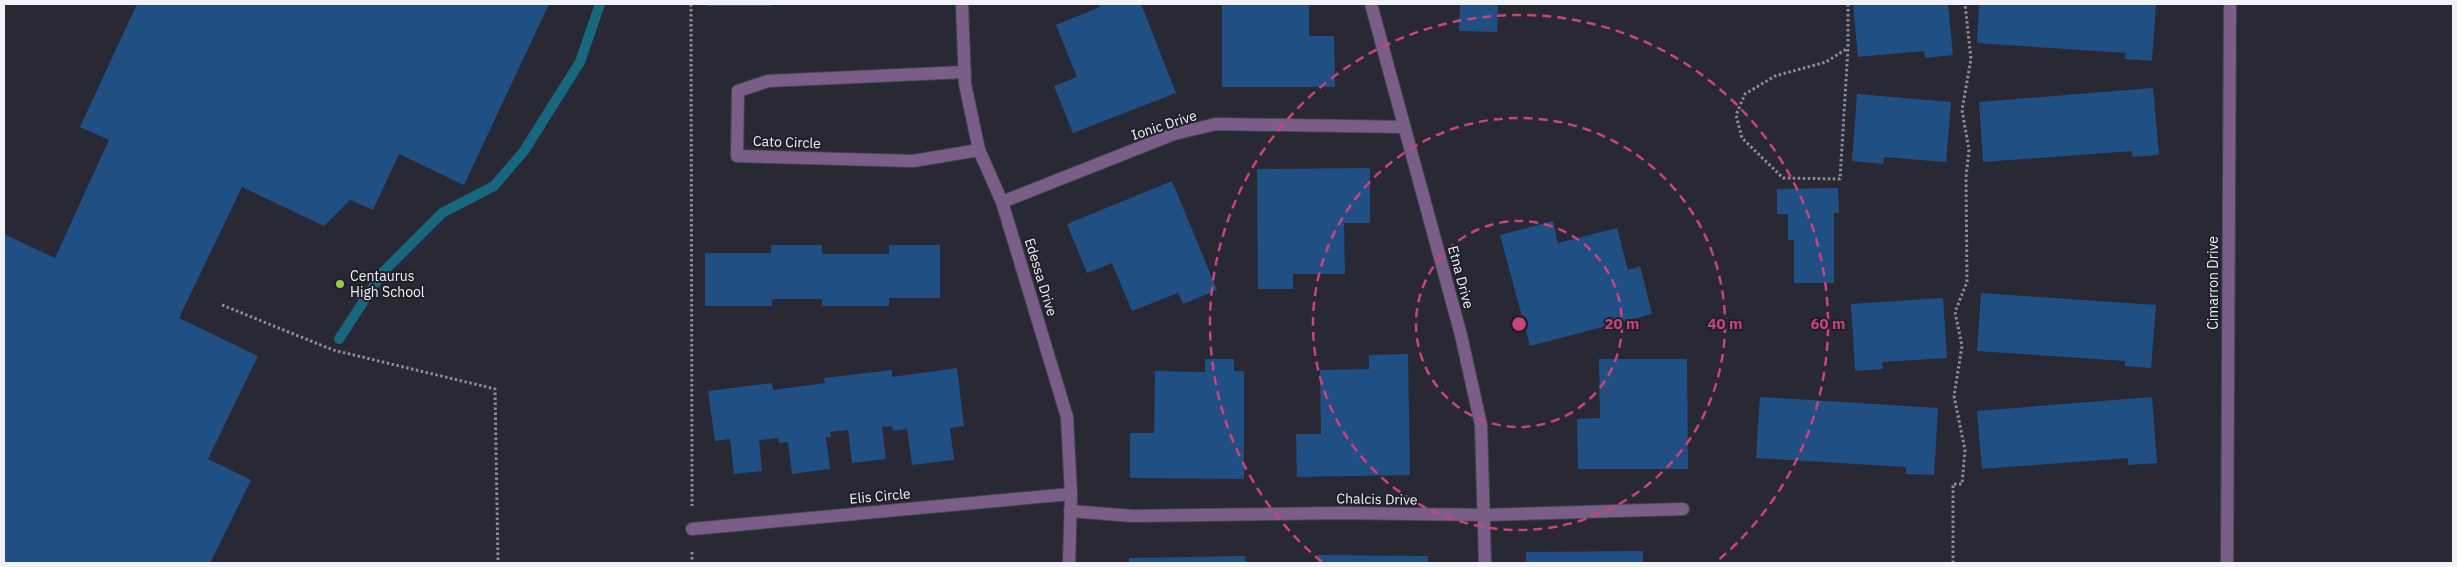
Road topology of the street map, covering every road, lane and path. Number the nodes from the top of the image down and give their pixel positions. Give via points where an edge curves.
1 (691, 4) edge
2 (962, 4) edge
3 (1371, 4) edge
4 (1848, 4) edge
5 (1965, 4) edge
6 (2230, 4) edge
7 (1848, 48) junction
8 (965, 72) junction
9 (1404, 127) junction
10 (979, 150) junction
11 (1002, 202) junction
12 (222, 305) dead end
13 (1071, 494) junction
14 (1683, 509) dead end
15 (1070, 511) junction
16 (1485, 515) junction
17 (692, 528) junction
18 (498, 563) edge
19 (692, 563) edge
20 (1070, 563) edge
21 (1486, 563) edge
22 (1953, 563) edge
23 (2227, 563) edge

1 - 17 path
2 - 8 street, Edessa Drive
3 - 9 street, Etna Drive
4 - 7 path
5 - 22 path via 1971,59 1962,110 1969,150 1966,177 1967,282 1955,312 1962,346 1954,396 1965,450 1962,484 1953,484
6 - 23 street, Cimarron Drive
7 - 7 path via 1840,179 1783,178 1742,138 1736,115 1745,94 1776,76 1826,62
8 - 10 street, Edessa Drive
8 - 10 street, Cato Circle via 768,80 738,91 737,156 913,161
9 - 11 street, Ionic Drive via 1216,124 1174,134
9 - 16 street, Etna Drive via 1461,335 1481,424
10 - 11 street, Edessa Drive
11 - 13 street, Edessa Drive via 1066,416
12 - 18 path via 333,350 495,389
13 - 15 street, Edessa Drive
13 - 17 street, Elis Circle
14 - 16 street, Chalcis Drive
15 - 16 street, Chalcis Drive via 1132,516
15 - 20 street, Edessa Drive
16 - 21 street, Etna Drive
17 - 19 path

